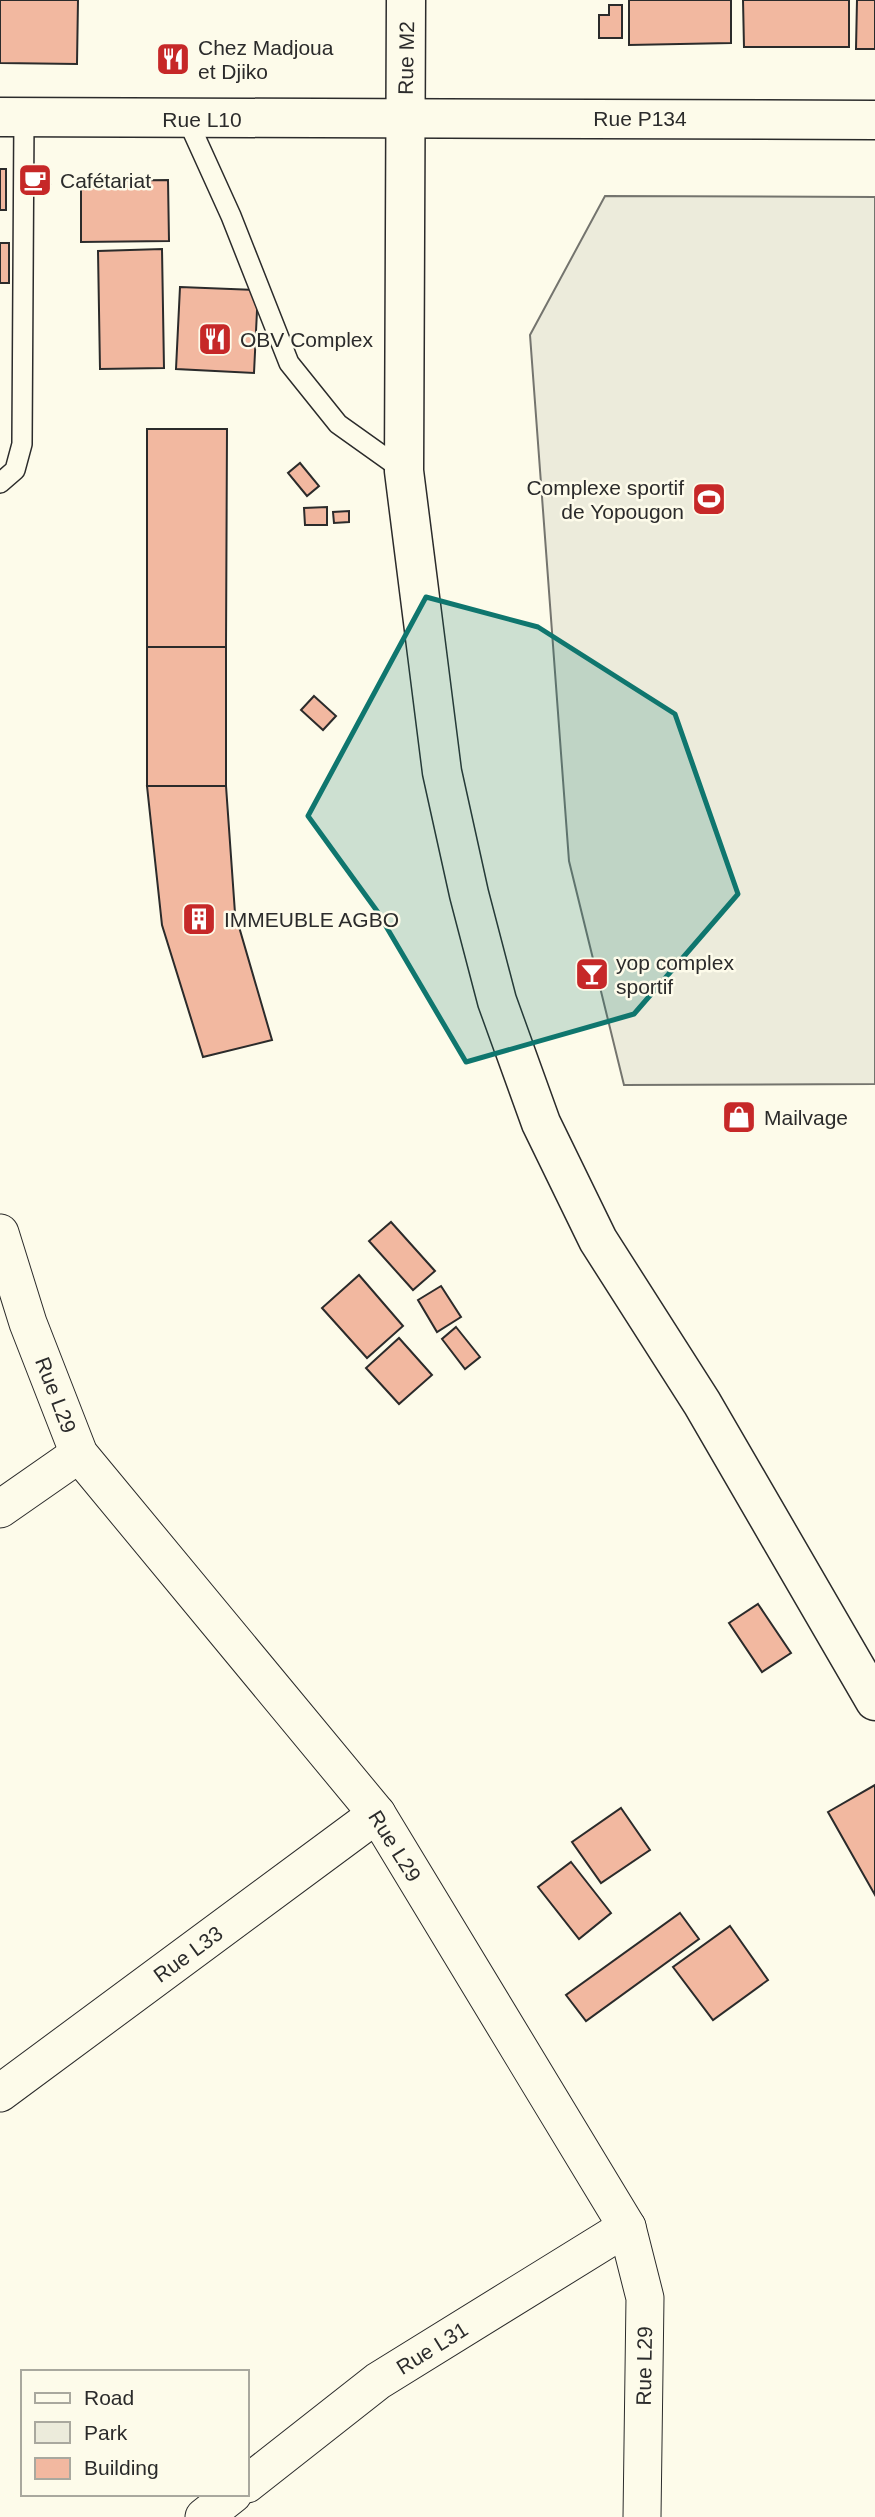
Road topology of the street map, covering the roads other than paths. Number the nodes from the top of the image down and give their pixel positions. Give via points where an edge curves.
1 (406, 0) edge
2 (12, 117) edge
3 (405, 117) junction
4 (187, 119) junction
5 (875, 120) edge
6 (404, 471) junction
7 (0, 484) edge
8 (0, 1233) edge
9 (79, 1454) junction
10 (0, 1508) edge
11 (875, 1701) edge
12 (377, 1814) junction
13 (0, 2093) edge
14 (627, 2227) junction
15 (248, 2483) edge
16 (230, 2496) edge
17 (204, 2517) edge
18 (642, 2517) edge

1 - 3 main road, Rue M2
2 - 4 main road, Rue L10
2 - 7 lane via 22,444 15,470
3 - 4 main road, Rue L10
3 - 5 main road, Rue P134
3 - 6 main road, Rue M2
4 - 6 lane via 289,363 338,424
6 - 11 main road, Rue M2 via 442,772 497,1001 541,1124 598,1240 702,1403
8 - 9 street, Rue L29 via 28,1324
9 - 10 street
9 - 12 street, Rue L29
12 - 13 street, Rue L33
12 - 14 street, Rue L29
14 - 15 street, Rue L31 via 378,2381
14 - 18 street, Rue L29 via 645,2298
16 - 17 street

